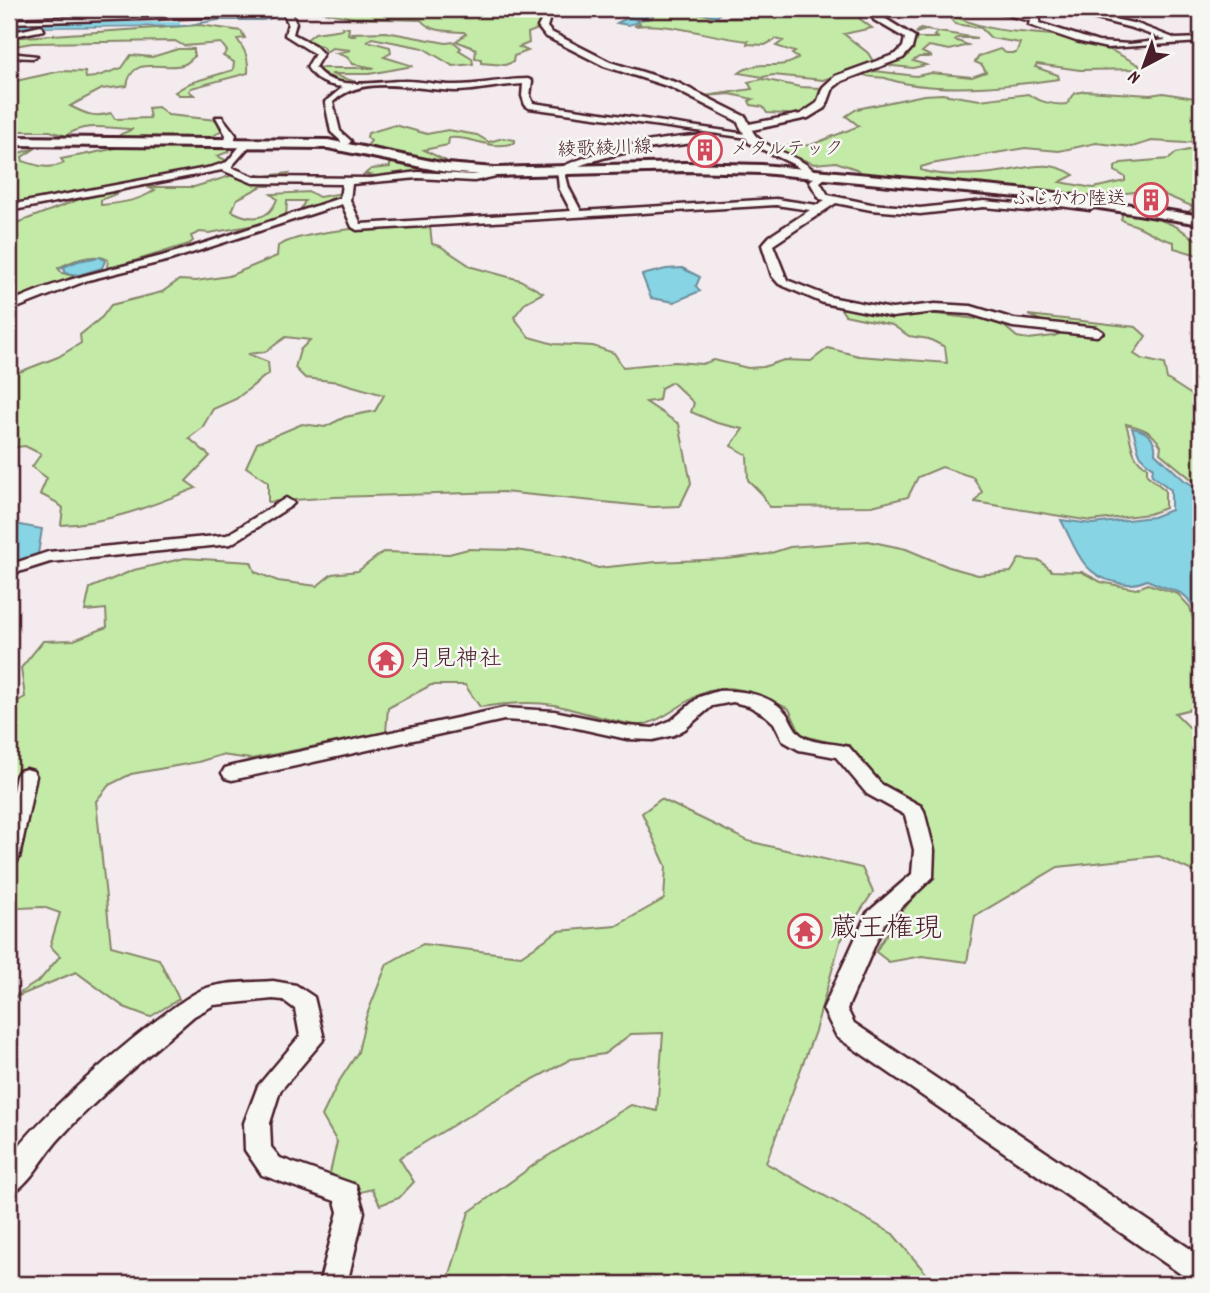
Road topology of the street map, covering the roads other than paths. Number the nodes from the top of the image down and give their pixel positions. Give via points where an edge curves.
1 (159, 9) edge
2 (263, 9) edge
3 (289, 9) edge
4 (533, 9) edge
5 (879, 9) edge
6 (989, 9) edge
7 (1060, 9) edge
8 (146, 18) junction
9 (9, 21) edge
10 (51, 24) junction
11 (9, 35) edge
12 (1177, 40) junction
13 (1201, 40) edge
14 (1201, 49) edge
15 (9, 55) edge
16 (33, 56) dead end
17 (352, 86) junction
18 (219, 119) dead end
19 (747, 132) junction
20 (9, 141) edge
21 (230, 142) junction
22 (248, 142) junction
23 (342, 146) junction
24 (223, 167) junction
25 (560, 171) junction
26 (509, 172) junction
27 (817, 174) junction
28 (347, 181) junction
29 (345, 200) junction
30 (833, 200) junction
31 (1098, 200) junction
32 (9, 208) edge
33 (816, 208) junction
34 (577, 213) junction
35 (1201, 220) edge
36 (9, 307) edge
37 (1097, 332) dead end
38 (286, 503) dead end
39 (9, 570) edge
40 (232, 773) dead end
41 (9, 784) edge
42 (9, 858) edge
43 (9, 1182) edge
44 (1201, 1272) edge
45 (333, 1284) edge

1 - 8 street
2 - 8 street via 244,14
3 - 17 street via 289,35 319,54 311,67 315,75
4 - 19 street via 548,16 542,27 548,34 607,64 674,85 742,119
5 - 19 street via 877,18 910,37 904,52 835,81 825,92 822,105 809,114
6 - 12 street via 1105,46
7 - 12 street
8 - 10 street
9 - 10 street
10 - 11 street
12 - 13 street
12 - 14 street
15 - 16 street
17 - 19 street via 415,83 455,88 528,81 529,105
17 - 23 street via 329,102 336,132 346,141
18 - 21 street via 231,135
19 - 25 street via 603,154
19 - 27 street via 757,144
20 - 21 main road, 綾歌綾川線
21 - 22 main road, 綾歌綾川線
22 - 23 main road, 綾歌綾川線
22 - 24 street
23 - 26 main road, 綾歌綾川線 via 439,168
24 - 28 street via 253,180
24 - 32 street
25 - 26 main road, 綾歌綾川線
25 - 27 main road, 綾歌綾川線 via 721,167
25 - 34 street
26 - 28 street via 474,178 418,175
27 - 30 street via 814,181 820,193
27 - 31 main road, 綾歌綾川線
28 - 29 street
29 - 34 street via 357,227
29 - 36 street via 166,258 84,278
30 - 31 street via 920,211 984,204 1090,207
30 - 33 street
31 - 35 main road, 綾歌綾川線
33 - 34 street via 776,202
33 - 37 street via 767,245 778,276 800,291 892,313 971,310 1013,323
38 - 39 street via 231,539 48,557
40 - 44 street via 504,714 530,713 634,734 656,734 721,695 758,703 784,720 790,737 806,746 842,751 874,789 914,811 924,850 922,877 875,919 835,1009 845,1030
41 - 42 street via 26,776
43 - 45 street via 76,1103 186,1009 210,996 288,992 306,1004 312,1038 270,1086 257,1123 258,1150 271,1167 347,1193 351,1212

